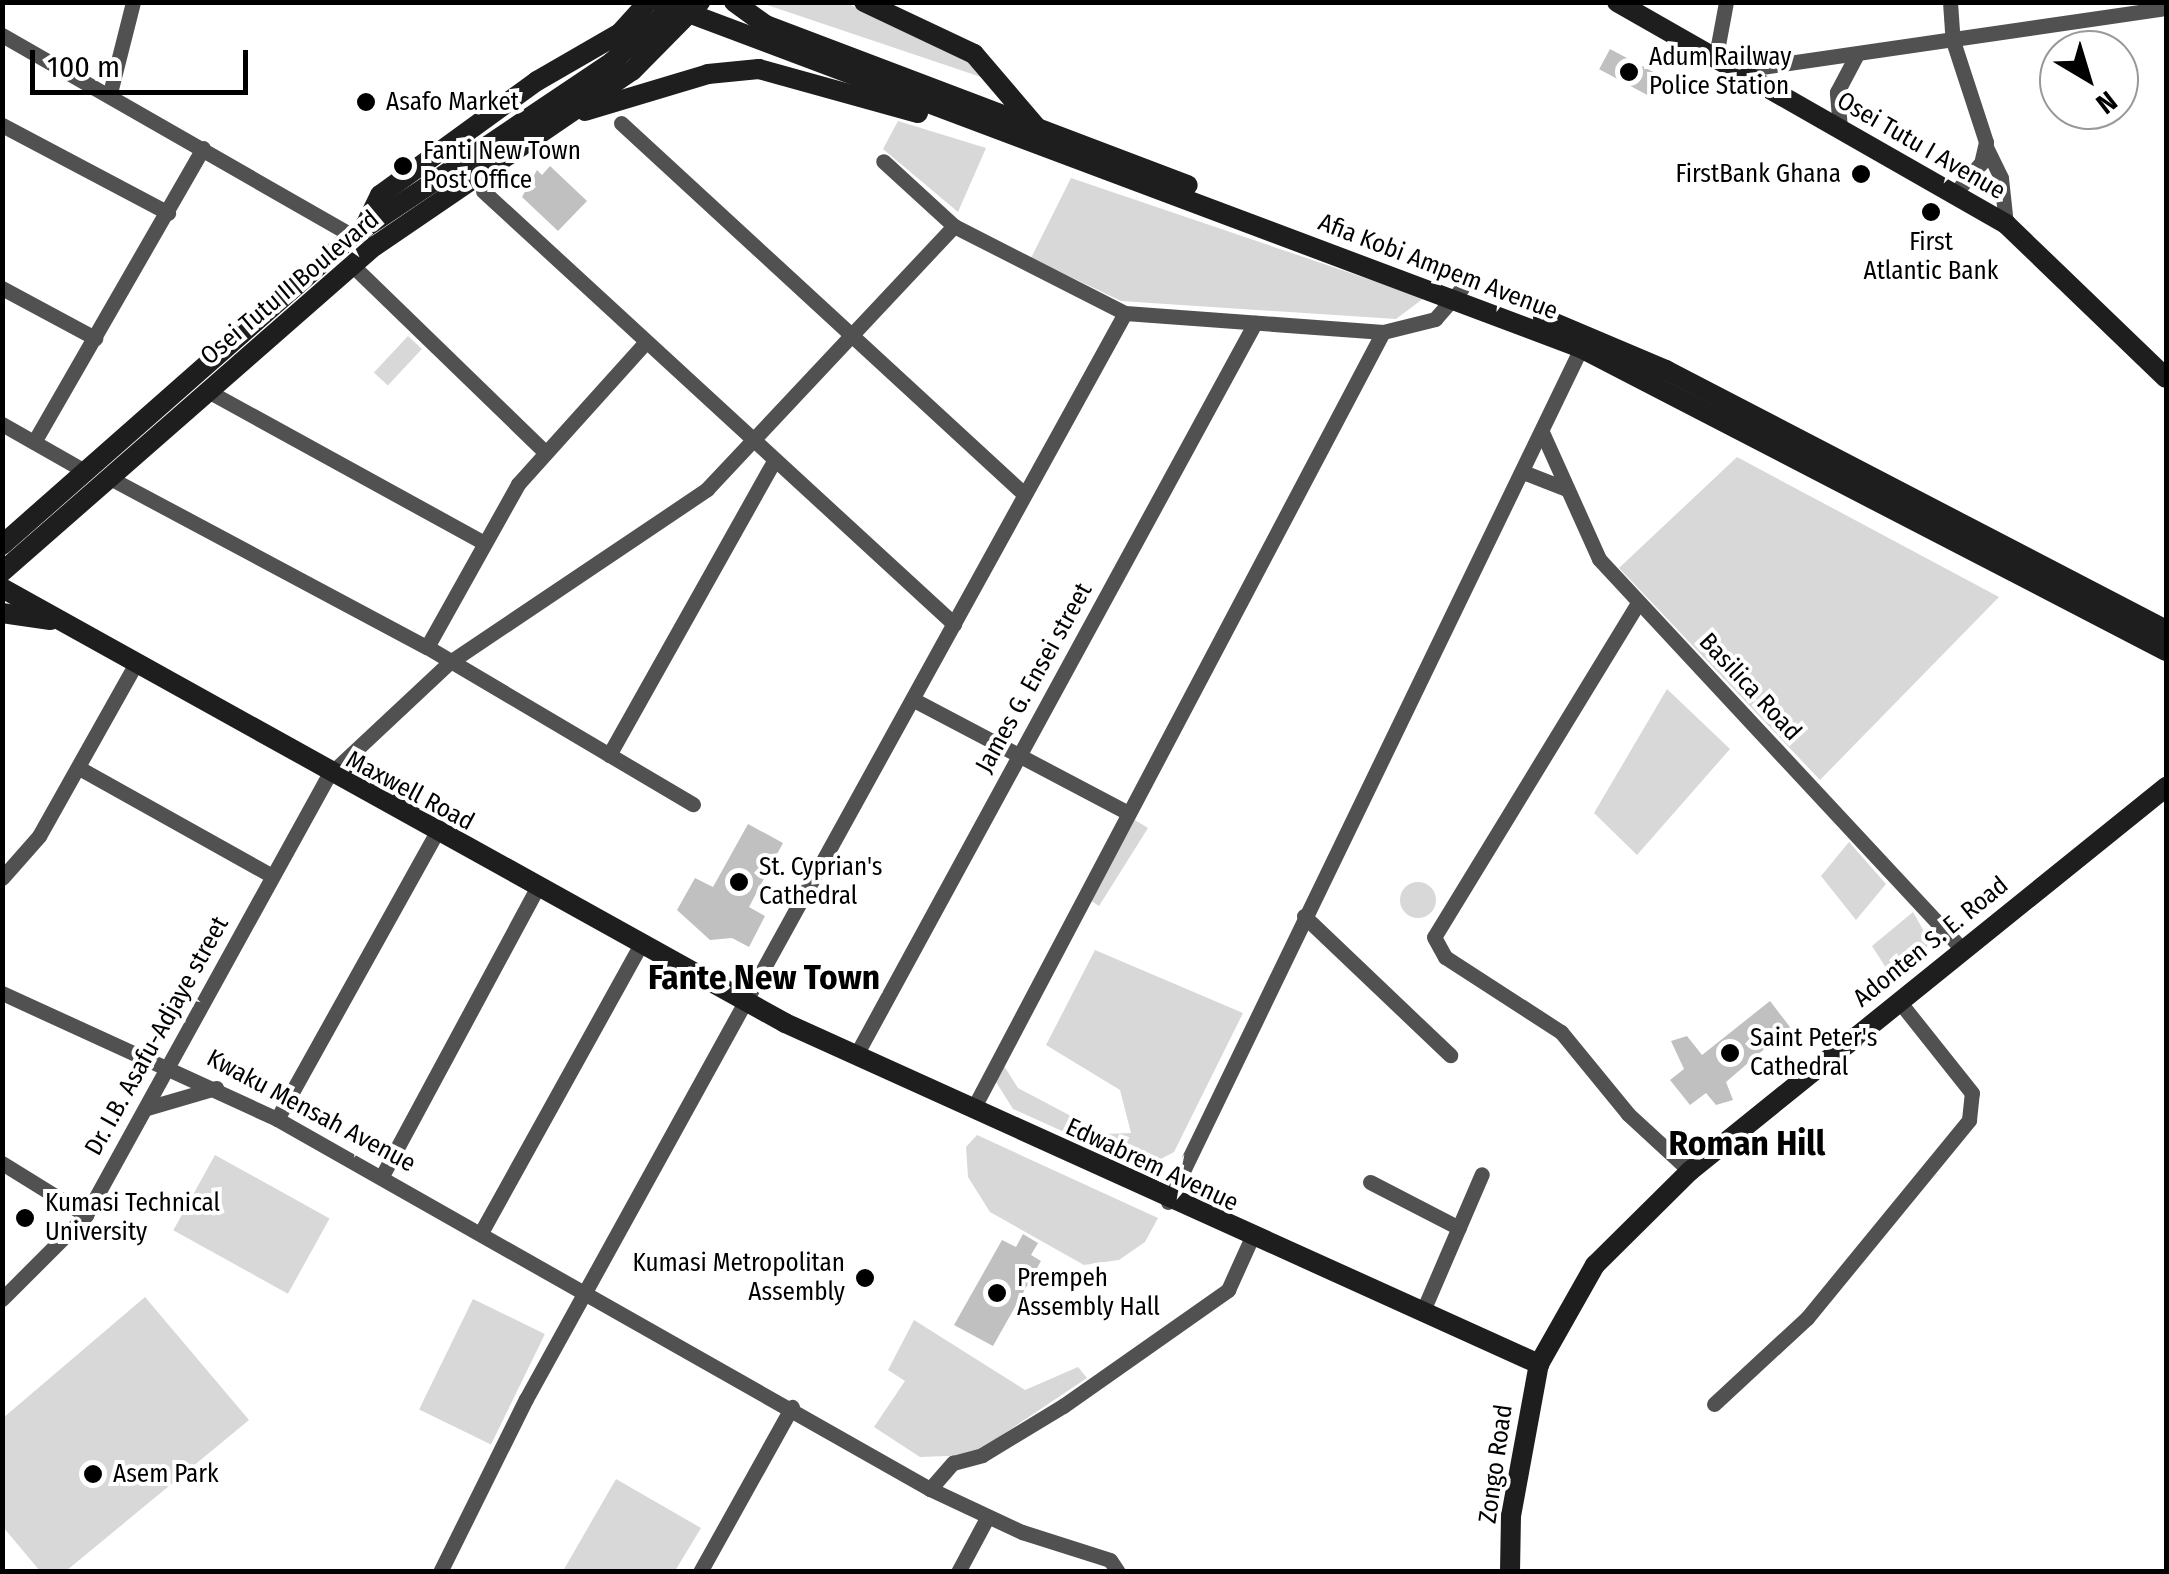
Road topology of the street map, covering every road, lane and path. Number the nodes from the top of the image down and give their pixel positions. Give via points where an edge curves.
1 (133, 2) edge
2 (648, 2) edge
3 (660, 2) edge
4 (678, 2) edge
5 (700, 2) edge
6 (734, 2) edge
7 (864, 2) edge
8 (1617, 2) edge
9 (1726, 2) edge
10 (1950, 2) edge
11 (2166, 8) edge
12 (2, 35) edge
13 (1953, 41) junction
14 (1857, 54) junction
15 (1716, 56) junction
16 (1741, 70) junction
17 (110, 93) junction
18 (550, 123) junction
19 (621, 123) dead end
20 (985, 124) junction
21 (2, 125) edge
22 (1840, 128) junction
23 (1038, 129) junction
24 (1986, 147) junction
25 (203, 148) junction
26 (488, 152) junction
27 (882, 161) dead end
28 (482, 191) dead end
29 (1956, 192) junction
30 (168, 213) junction
31 (2006, 224) junction
32 (954, 226) junction
33 (359, 232) junction
34 (352, 265) junction
35 (2, 288) edge
36 (1459, 294) junction
37 (1125, 313) junction
38 (1255, 323) junction
39 (1383, 332) junction
40 (851, 336) junction
41 (95, 338) junction
42 (646, 342) junction
43 (1584, 342) junction
44 (2166, 378) edge
45 (206, 390) junction
46 (2, 424) edge
47 (1542, 432) junction
48 (34, 442) junction
49 (754, 444) junction
50 (544, 452) junction
51 (774, 461) junction
52 (83, 470) junction
53 (1523, 472) junction
54 (108, 478) junction
55 (1564, 488) junction
56 (1024, 494) junction
57 (482, 542) junction
58 (2, 545) edge
59 (2, 572) edge
60 (2, 588) edge
61 (1638, 603) junction
62 (2, 612) edge
63 (50, 620) junction
64 (954, 624) junction
65 (2166, 630) edge
66 (428, 647) junction
67 (2166, 651) edge
68 (450, 662) junction
69 (134, 667) junction
70 (914, 700) junction
71 (609, 755) junction
72 (1020, 756) junction
73 (78, 768) junction
74 (328, 776) junction
75 (2166, 787) edge
76 (692, 804) dead end
77 (1128, 813) junction
78 (436, 833) junction
79 (272, 876) junction
80 (2, 878) edge
81 (536, 890) junction
82 (1304, 916) junction
83 (640, 946) junction
84 (1961, 948) junction
85 (2, 993) edge
86 (1898, 1000) junction
87 (748, 1002) junction
88 (1450, 1054) dead end
89 (856, 1055) junction
90 (170, 1066) junction
91 (216, 1088) junction
92 (974, 1107) junction
93 (147, 1108) junction
94 (276, 1118) junction
95 (2, 1164) edge
96 (1690, 1171) junction
97 (1482, 1174) dead end
98 (382, 1176) junction
99 (1370, 1182) dead end
100 (1168, 1202) junction
101 (86, 1214) junction
102 (1459, 1228) junction
103 (484, 1230) junction
104 (1251, 1238) junction
105 (588, 1291) junction
106 (2, 1299) edge
107 (1422, 1313) junction
108 (1539, 1364) junction
109 (1714, 1404) dead end
110 (792, 1407) junction
111 (930, 1489) junction
112 (987, 1518) junction
113 (440, 1572) edge
114 (700, 1572) edge
115 (958, 1572) edge
116 (1118, 1572) edge
117 (1510, 1572) edge

1 - 17 street
2 - 33 main road via 620,33 522,91 380,195
3 - 20 main road, Afia Kobi Ampem Avenue
4 - 26 main road, Osei Tutu II Boulevard, bridge via 612,62
5 - 18 main road, Osei Tutu II Boulevard, bridge via 632,71
6 - 23 main road, Afia Kobi Ampem Avenue via 766,25
7 - 23 main road via 974,54
8 - 15 main road, Osei Tutu I Avenue
9 - 15 street
10 - 13 street
11 - 13 street
12 - 17 street
13 - 14 street
13 - 24 street
14 - 16 street
14 - 22 street via 1837,92
15 - 16 main road, Osei Tutu I Avenue
16 - 22 main road, Osei Tutu I Avenue
17 - 25 street
18 - 20 main road via 708,74 778,70 916,112
18 - 26 main road, Osei Tutu II Boulevard
19 - 40 street
20 - 36 main road, Afia Kobi Ampem Avenue
21 - 30 street
22 - 29 main road, Osei Tutu I Avenue
23 - 36 main road, Afia Kobi Ampem Avenue
24 - 29 street
24 - 31 street via 2001,178
25 - 30 street
25 - 33 street
26 - 33 main road, Osei Tutu II Boulevard
26 - 34 main road, Osei Tutu II Boulevard
27 - 32 street
28 - 42 street
29 - 31 main road, Osei Tutu I Avenue
30 - 41 street
31 - 44 main road, Osei Tutu I Avenue
32 - 37 street
32 - 40 street, Dr. I.B. Asafu-Adjaye street
33 - 52 main road, Osei Tutu II Boulevard
34 - 45 main road, Osei Tutu II Boulevard
34 - 50 street
35 - 41 street
36 - 39 street via 1428,324
36 - 43 main road, Afia Kobi Ampem Avenue
37 - 38 street
37 - 56 street
38 - 39 street
38 - 72 street, James G. Ensei street
39 - 77 street
40 - 49 street, Dr. I.B. Asafu-Adjaye street
40 - 56 street
41 - 48 street
42 - 49 street
42 - 50 street
43 - 47 street
43 - 65 main road, Afia Kobi Ampem Avenue
43 - 67 main road, Afia Kobi Ampem Avenue
45 - 54 main road, Osei Tutu II Boulevard
45 - 57 street
46 - 48 street
47 - 53 street
47 - 55 street, Basilica Road
48 - 52 street
49 - 51 street
49 - 68 street, Dr. I.B. Asafu-Adjaye street via 678,509
50 - 57 street
51 - 64 street
51 - 71 street
52 - 58 main road, Osei Tutu II Boulevard
53 - 55 street
53 - 82 street
54 - 59 main road, Osei Tutu II Boulevard
54 - 66 street
55 - 61 street, Basilica Road via 1590,545
56 - 64 street
57 - 66 street
60 - 63 main road, Maxwell Road
61 - 84 street, Basilica Road
61 - 96 street via 1434,938 1445,956 1562,1032 1628,1114
62 - 63 main road, Maxwell Road
63 - 69 main road, Maxwell Road
64 - 70 street
66 - 68 street
68 - 71 street
68 - 74 street, Dr. I.B. Asafu-Adjaye street
69 - 73 street
69 - 74 main road, Maxwell Road
70 - 72 street
70 - 87 street
71 - 76 street
72 - 77 street
72 - 89 street, James G. Ensei street
73 - 79 street
73 - 80 street
74 - 78 main road, Maxwell Road
74 - 79 street, Dr. I.B. Asafu-Adjaye street
75 - 84 main road, Adonten S. E. Road
77 - 92 street
78 - 81 main road, Maxwell Road
78 - 94 street
79 - 90 street, Dr. I.B. Asafu-Adjaye street
81 - 83 main road, Maxwell Road
81 - 98 street
82 - 88 street
82 - 100 street
83 - 87 main road, Maxwell Road
83 - 103 street
84 - 86 main road, Adonten S. E. Road
85 - 90 street, Kwaku Mensah Avenue
86 - 96 main road, Adonten S. E. Road
86 - 109 street via 1972,1093 1968,1120 1807,1318
87 - 89 main road, Edwabrem Avenue
87 - 105 street
89 - 92 main road, Edwabrem Avenue
90 - 91 street, Kwaku Mensah Avenue
90 - 93 street, Dr. I.B. Asafu-Adjaye street
91 - 93 street
91 - 94 street, Kwaku Mensah Avenue
92 - 100 main road, Edwabrem Avenue
93 - 101 street, Dr. I.B. Asafu-Adjaye street
94 - 98 street, Kwaku Mensah Avenue
95 - 101 street
96 - 108 main road, Adonten S. E. Road via 1595,1265
97 - 102 street
98 - 103 street, Kwaku Mensah Avenue
99 - 102 street
100 - 104 main road, Edwabrem Avenue
101 - 106 street, Dr. I.B. Asafu-Adjaye street
102 - 107 street
103 - 105 street, Kwaku Mensah Avenue
104 - 107 main road, Edwabrem Avenue
104 - 111 street via 1228,1290 1063,1406 982,1455 953,1463
105 - 110 street, Kwaku Mensah Avenue
105 - 113 street
107 - 108 main road, Edwabrem Avenue
108 - 117 main road, Zongo Road via 1511,1516
110 - 111 street, Kwaku Mensah Avenue
110 - 114 street
111 - 112 street, Kwaku Mensah Avenue
112 - 115 street
112 - 116 street, Kwaku Mensah Avenue via 1092,1552

